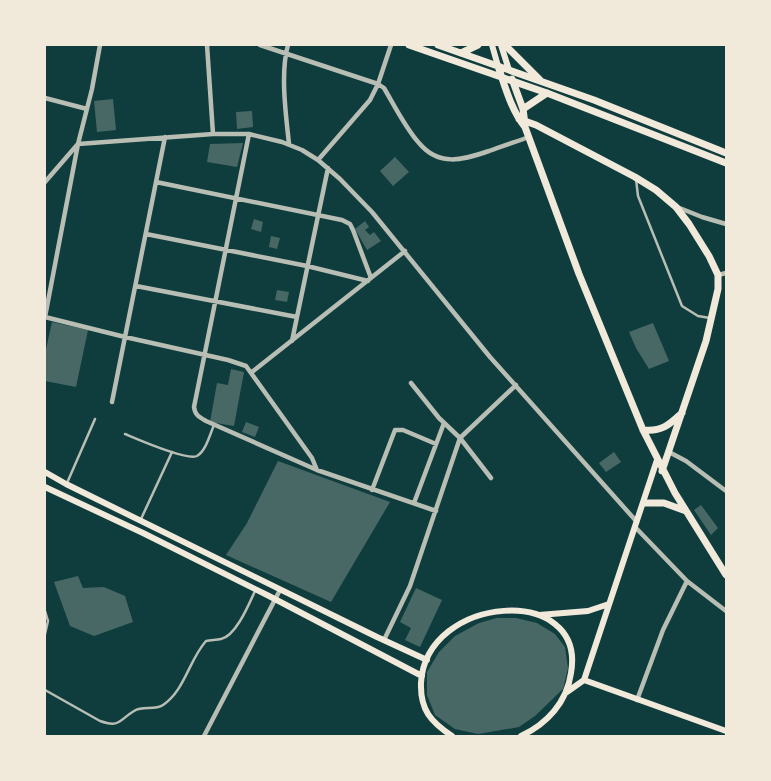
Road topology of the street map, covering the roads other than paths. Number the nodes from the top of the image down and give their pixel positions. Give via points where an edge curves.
1 (100, 45) edge
2 (207, 45) edge
3 (260, 45) edge
4 (288, 45) edge
5 (391, 45) edge
6 (409, 45) edge
7 (438, 45) edge
8 (478, 45) edge
9 (492, 45) edge
10 (501, 45) edge
11 (505, 45) edge
12 (447, 47) edge
13 (461, 53) junction
14 (285, 54) junction
15 (498, 66) junction
16 (509, 70) junction
17 (507, 79) junction
18 (541, 81) junction
19 (378, 84) junction
20 (547, 93) junction
21 (45, 98) edge
22 (87, 109) junction
23 (523, 109) junction
24 (523, 122) junction
25 (213, 134) junction
26 (249, 134) junction
27 (165, 137) junction
28 (529, 137) junction
29 (78, 144) junction
30 (288, 144) junction
31 (726, 153) edge
32 (318, 160) junction
33 (726, 163) edge
34 (328, 168) junction
35 (635, 178) junction
36 (45, 182) edge
37 (156, 182) junction
38 (236, 198) junction
39 (676, 207) junction
40 (318, 216) junction
41 (726, 224) edge
42 (146, 234) junction
43 (226, 250) junction
44 (405, 251) junction
45 (307, 266) junction
46 (726, 273) edge
47 (718, 275) junction
48 (370, 279) junction
49 (136, 286) junction
50 (45, 290) edge
51 (50, 293) junction
52 (215, 302) junction
53 (45, 317) edge
54 (297, 317) junction
55 (712, 319) junction
56 (125, 337) junction
57 (292, 341) junction
58 (204, 355) junction
59 (252, 372) junction
60 (411, 383) dead end
61 (516, 386) junction
62 (112, 402) dead end
63 (682, 413) junction
64 (95, 419) dead end
65 (444, 423) junction
66 (214, 425) junction
67 (643, 430) junction
68 (125, 434) dead end
69 (460, 438) junction
70 (436, 444) junction
71 (172, 452) junction
72 (669, 452) junction
73 (657, 460) junction
74 (317, 470) junction
75 (662, 471) junction
76 (45, 472) edge
77 (491, 478) dead end
78 (66, 484) junction
79 (45, 487) edge
80 (372, 490) junction
81 (726, 491) edge
82 (414, 503) junction
83 (644, 503) junction
84 (436, 511) junction
85 (686, 511) junction
86 (140, 521) junction
87 (636, 525) junction
88 (726, 574) edge
89 (687, 581) junction
90 (256, 590) junction
91 (280, 590) junction
92 (276, 599) junction
93 (609, 604) junction
94 (45, 611) edge
95 (726, 611) edge
96 (539, 614) junction
97 (45, 634) edge
98 (384, 640) junction
99 (427, 660) junction
100 (422, 676) junction
101 (584, 680) junction
102 (45, 690) edge
103 (567, 692) junction
104 (637, 700) junction
105 (726, 731) edge
106 (204, 736) edge
107 (452, 736) edge
108 (521, 736) edge

1 - 22 street
2 - 25 street
3 - 14 street
4 - 14 street
5 - 19 street
6 - 17 main road
7 - 12 main road
8 - 13 main road
9 - 15 main road
10 - 16 main road
11 - 18 main road
12 - 13 main road
13 - 15 main road
14 - 19 street
14 - 30 street via 284,102
15 - 16 main road
15 - 17 main road
16 - 17 main road
16 - 18 main road
17 - 20 main road
17 - 23 main road
17 - 24 main road
18 - 31 main road
19 - 28 street via 384,88 418,143 435,157 469,158
19 - 32 street via 370,100
20 - 23 main road
20 - 33 main road
21 - 22 street
22 - 29 street
23 - 24 main road
24 - 28 main road
24 - 35 main road
25 - 26 street
25 - 27 street
26 - 30 street
26 - 38 street
27 - 29 street
27 - 37 street
28 - 67 main road via 579,274
29 - 36 street
29 - 51 street
30 - 32 street
32 - 34 street
34 - 40 street
34 - 44 street
35 - 39 main road
35 - 55 lane via 638,196 682,306 698,316
37 - 38 street
37 - 42 street
38 - 40 street
38 - 43 street
39 - 41 street
39 - 47 main road
40 - 45 street
40 - 48 street via 350,224
42 - 43 street
42 - 49 street
43 - 45 street
43 - 52 street
44 - 48 street
44 - 61 street
45 - 48 street
45 - 54 street
46 - 47 street
47 - 55 main road
48 - 57 street
49 - 52 street
49 - 56 street
50 - 51 street
51 - 53 street
52 - 54 street
52 - 58 street
53 - 56 street
54 - 57 street
55 - 63 main road
56 - 58 street
56 - 62 street
57 - 59 street
58 - 59 street via 238,363
58 - 66 street via 194,407 198,417
59 - 74 street
60 - 65 street
61 - 69 street
61 - 87 street
63 - 67 main road via 661,430
63 - 72 main road
64 - 78 lane
65 - 69 street
65 - 70 street
66 - 71 lane via 196,456
66 - 74 street
67 - 73 main road
68 - 71 lane
69 - 77 street
69 - 84 street
70 - 80 street via 396,430
70 - 82 street
71 - 86 lane
72 - 75 main road
72 - 81 street
73 - 75 main road
73 - 83 main road
74 - 80 street
75 - 85 main road
76 - 78 main road
78 - 86 main road
79 - 90 main road
80 - 82 street
82 - 84 street
83 - 85 main road via 664,503
83 - 87 main road
84 - 98 street via 410,586
85 - 88 main road
86 - 91 main road
87 - 89 street
87 - 93 main road
89 - 95 street
89 - 104 street via 663,630
90 - 92 main road
90 - 102 lane via 231,633 223,639 206,641 179,687 161,706 140,708 117,724 110,725
91 - 92 street
91 - 98 main road
92 - 100 main road
92 - 106 street
93 - 96 main road via 588,611
93 - 101 main road
94 - 97 lane via 48,621
96 - 99 main road via 503,610 466,620 435,645
96 - 103 main road via 555,625 573,658
98 - 99 main road
99 - 100 main road
100 - 107 main road via 426,712 435,724
101 - 103 main road
101 - 104 main road
103 - 108 main road via 553,713
104 - 105 main road

